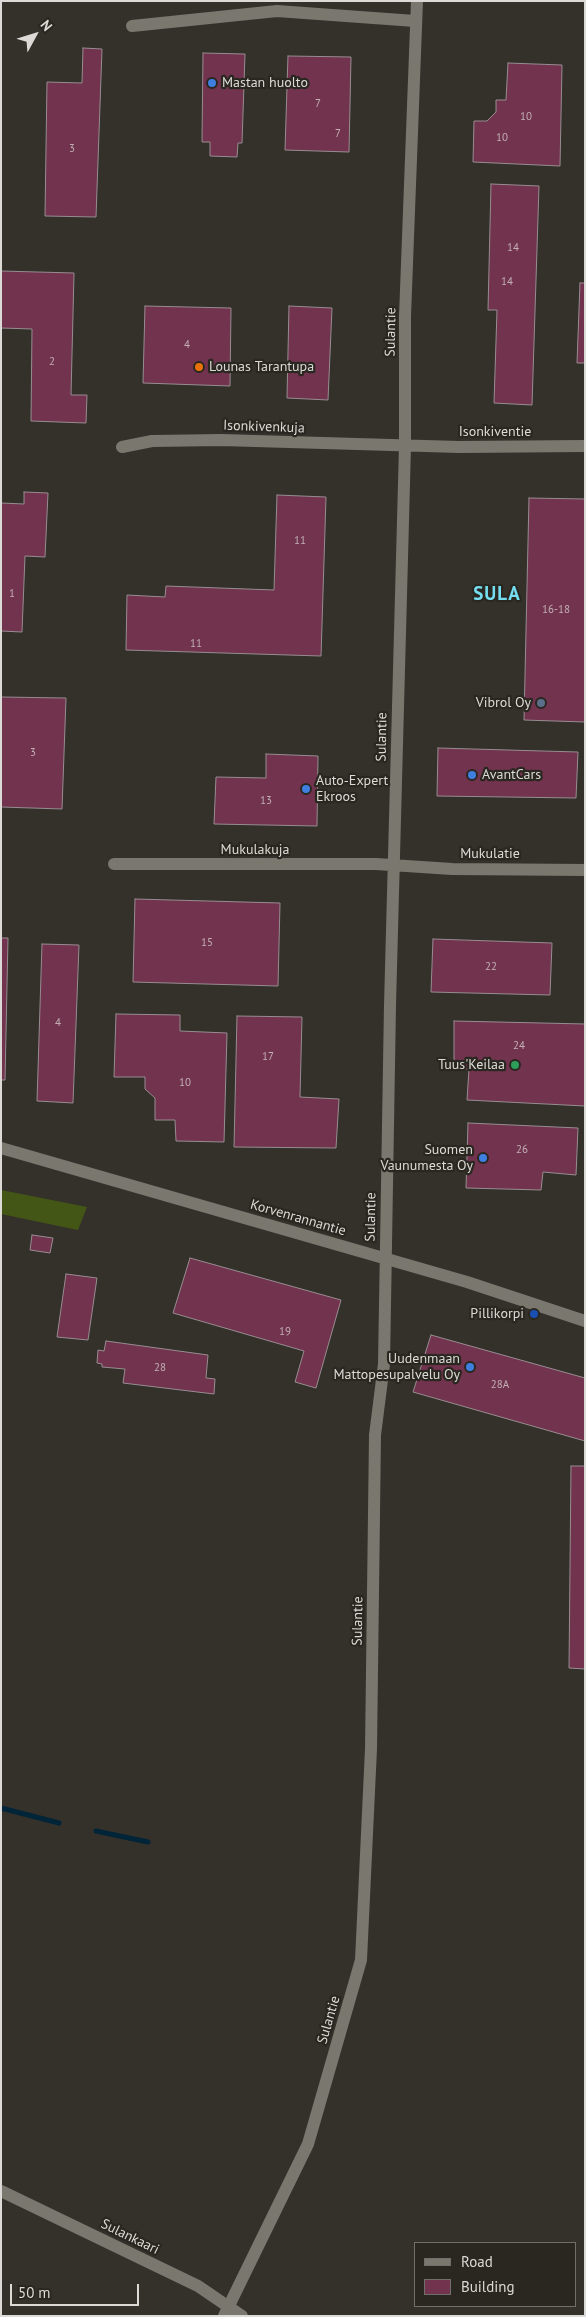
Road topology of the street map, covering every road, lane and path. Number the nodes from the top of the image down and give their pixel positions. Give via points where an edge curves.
1 (417, 1) edge
2 (415, 21) junction
3 (132, 26) dead end
4 (405, 446) junction
5 (585, 446) edge
6 (122, 447) dead end
7 (114, 864) dead end
8 (395, 867) junction
9 (585, 870) edge
10 (1, 1148) edge
11 (386, 1259) junction
12 (585, 1321) edge
13 (1, 2191) edge
14 (226, 2312) edge
15 (242, 2316) edge

1 - 2 street, Sulantie
2 - 3 street via 277,11
2 - 4 street, Sulantie via 405,316
4 - 5 street, Isonkiventie
4 - 6 street, Isonkivenkuja via 221,440 152,441
4 - 8 street, Sulantie
7 - 8 street, Mukulakuja via 376,864
8 - 9 street, Mukulatie
8 - 11 street, Sulantie
10 - 11 street, Korvenrannantie
11 - 12 street, Korvenrannantie
11 - 14 street, Sulantie via 384,1364 375,1435 371,1749 361,1960 308,2144
13 - 14 street, Sulankaari via 198,2286
14 - 15 street, Sulankaari

